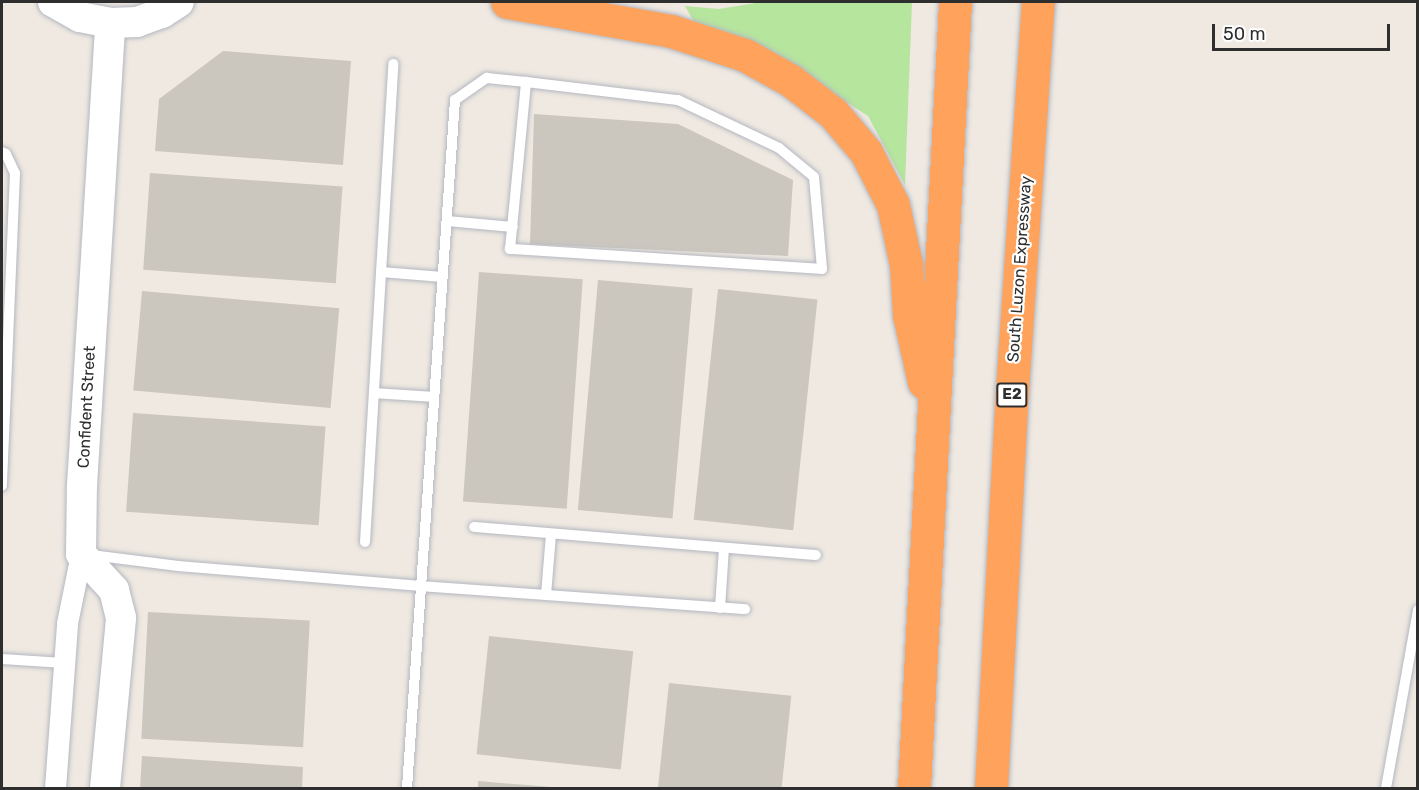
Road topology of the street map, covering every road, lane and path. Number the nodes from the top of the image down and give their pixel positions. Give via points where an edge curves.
1 (53, 2) edge
2 (179, 2) edge
3 (507, 2) edge
4 (955, 2) edge
5 (1038, 2) edge
6 (110, 24) junction
7 (393, 64) dead end
8 (526, 82) junction
9 (2, 152) edge
10 (447, 221) junction
11 (513, 227) junction
12 (381, 273) junction
13 (443, 278) junction
14 (374, 393) junction
15 (434, 397) junction
16 (934, 425) junction
17 (2, 486) edge
18 (474, 527) dead end
19 (551, 534) junction
20 (365, 542) dead end
21 (724, 548) junction
22 (81, 554) junction
23 (816, 555) dead end
24 (421, 586) junction
25 (546, 595) junction
26 (720, 608) junction
27 (745, 609) dead end
28 (1418, 610) edge
29 (2, 659) edge
30 (64, 663) junction
31 (55, 789) edge
32 (105, 789) edge
33 (407, 789) edge
34 (914, 789) edge
35 (991, 789) edge
36 (1386, 789) edge

1 - 6 street via 80,17
2 - 6 street via 137,22
3 - 16 highway via 671,31 745,55 790,80 833,113 866,152 893,205 906,264 909,315
4 - 16 highway
5 - 35 highway, South Luzon Expressway / E2
6 - 22 street, Confident Street
7 - 12 lane
8 - 10 lane via 487,78 456,100
8 - 11 lane
8 - 11 lane via 678,100 779,148 814,177 822,269 510,249
9 - 17 lane via 15,173
10 - 11 lane
10 - 13 lane
12 - 13 lane
12 - 14 lane
13 - 15 lane
14 - 15 lane
14 - 20 lane
15 - 24 lane
16 - 34 highway
18 - 19 lane
19 - 21 lane
19 - 25 lane
21 - 23 lane
21 - 26 lane
22 - 24 lane
22 - 30 street, Confident Street via 67,624
22 - 32 street via 114,590 121,618
24 - 25 lane
24 - 33 lane
25 - 26 lane
26 - 27 lane
28 - 36 lane
29 - 30 lane
30 - 31 street, Confident Street

